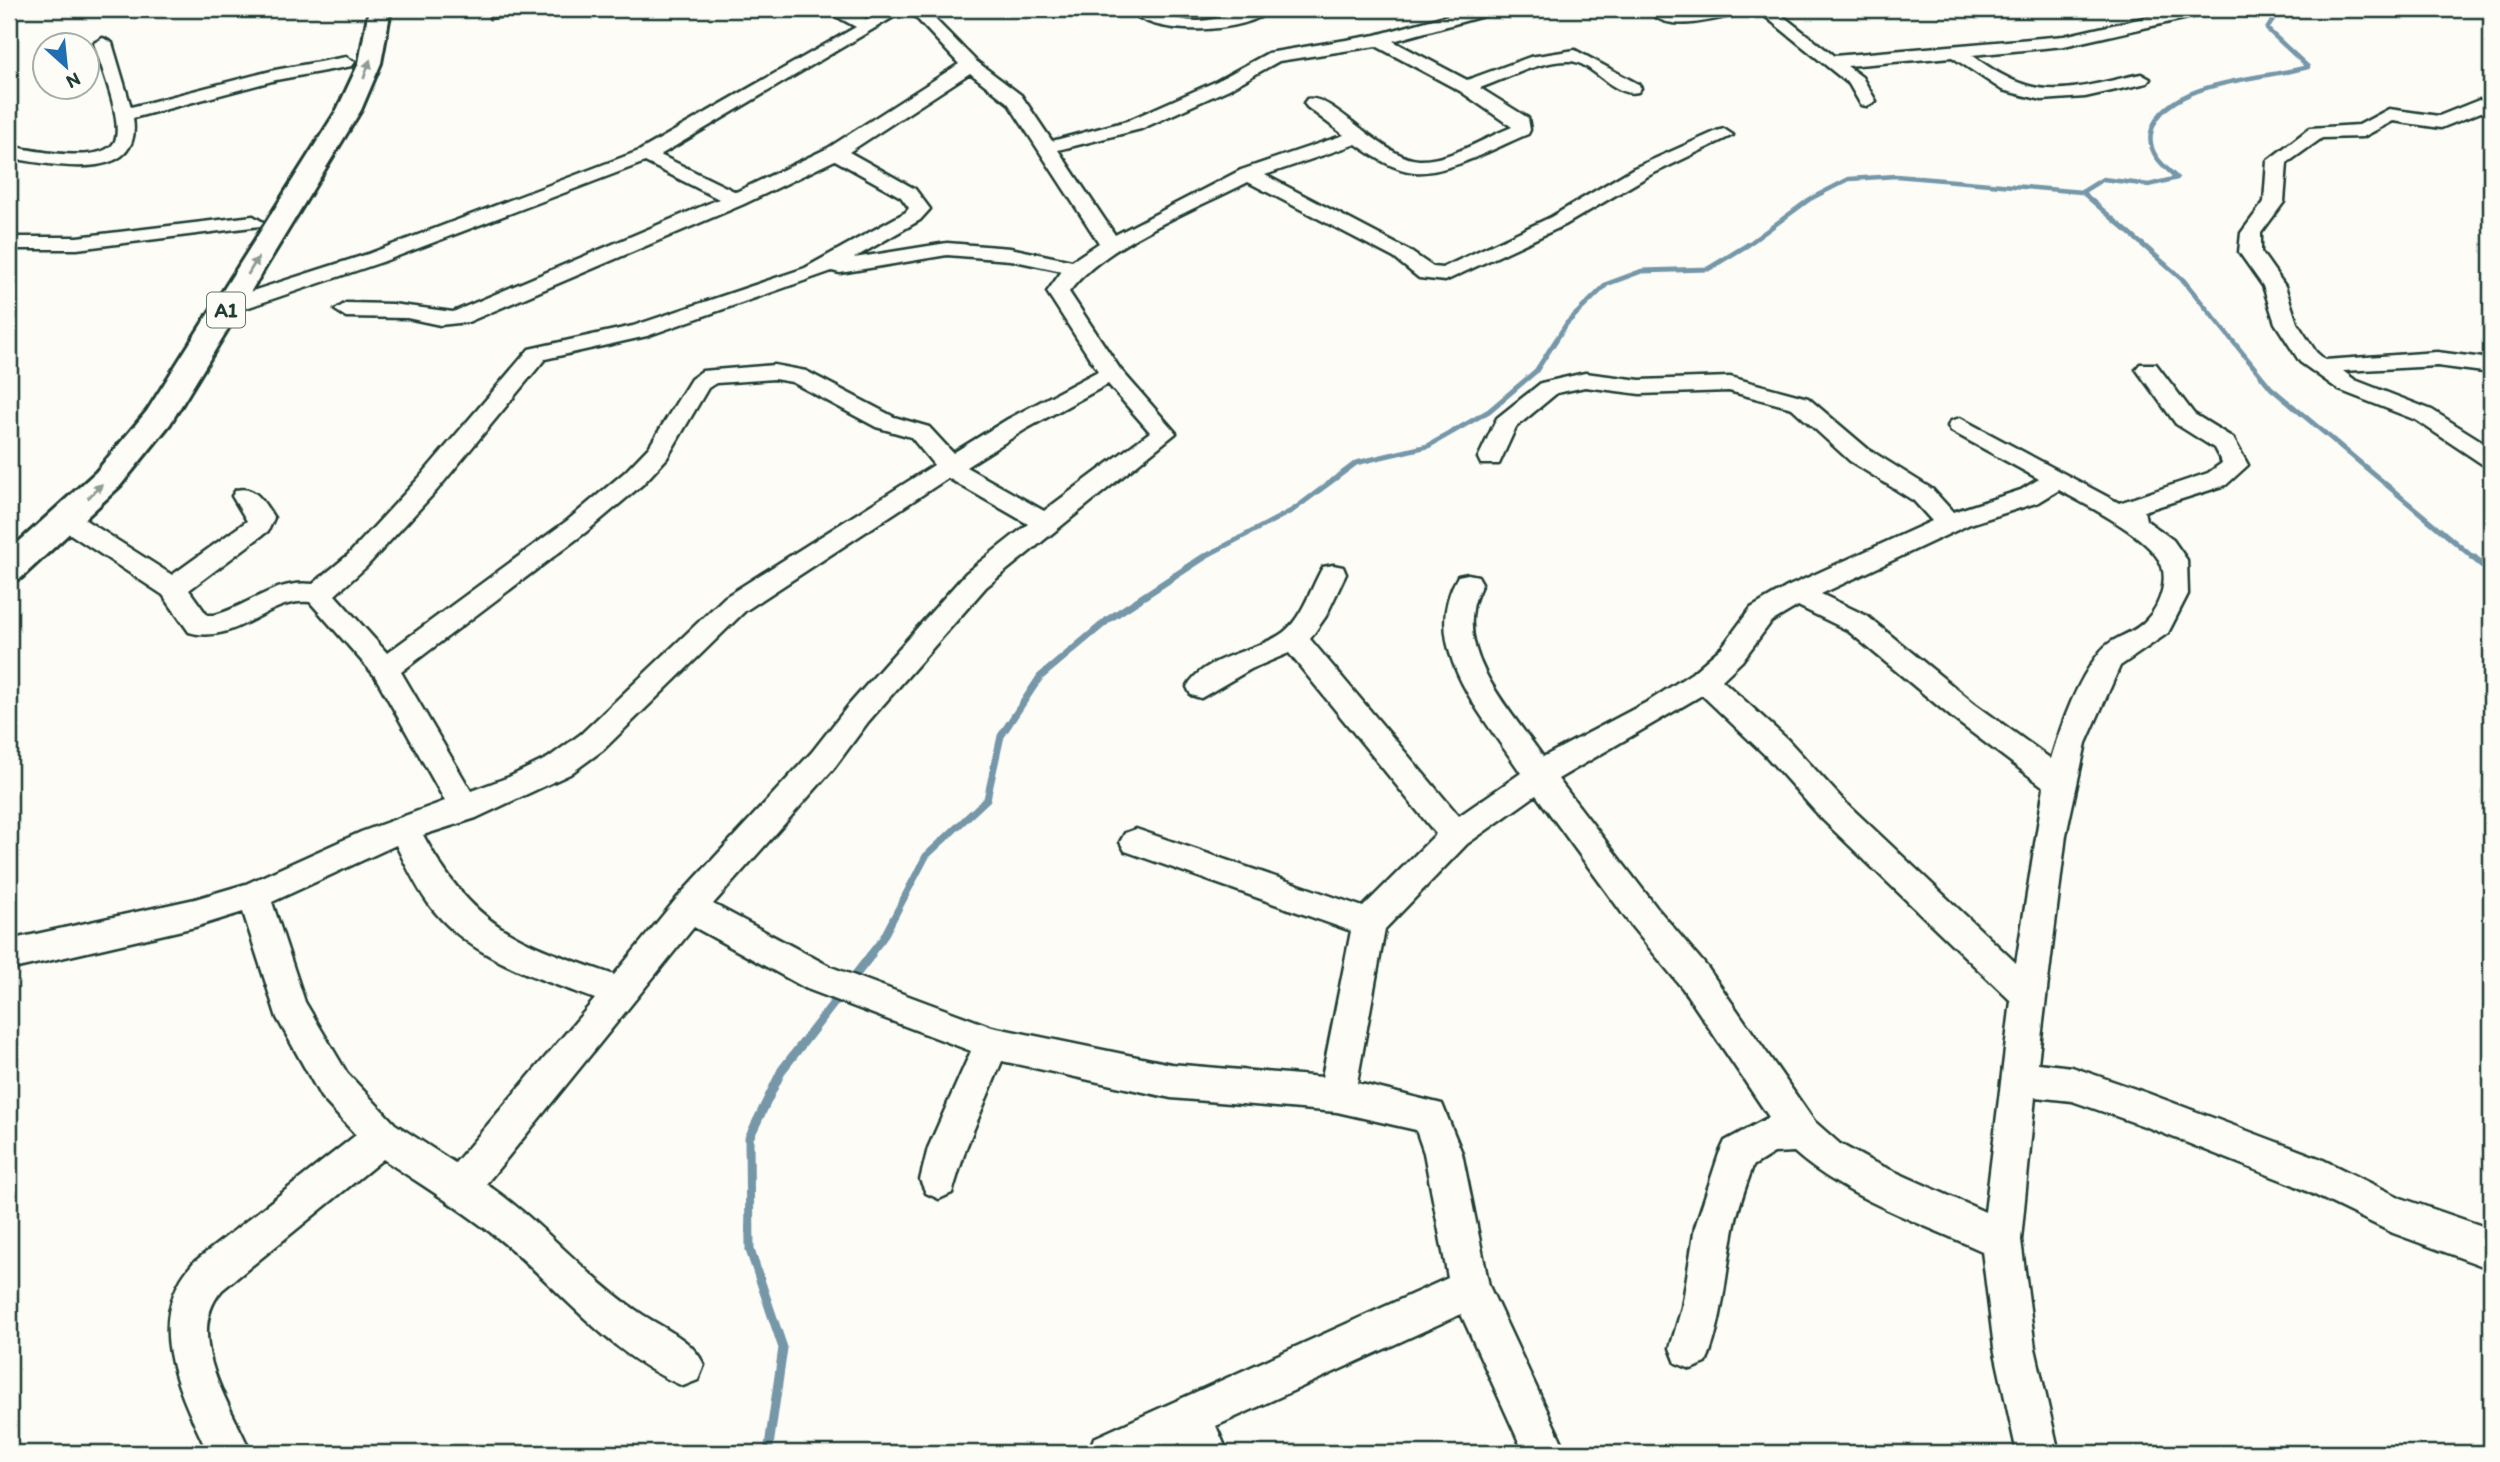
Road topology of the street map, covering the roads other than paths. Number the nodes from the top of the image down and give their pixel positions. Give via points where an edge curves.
1 (380, 9) edge
2 (517, 9) edge
3 (831, 9) edge
4 (899, 9) edge
5 (916, 9) edge
6 (1137, 9) edge
7 (1263, 9) edge
8 (1488, 9) edge
9 (1656, 9) edge
10 (1741, 9) edge
11 (1764, 9) edge
12 (2150, 9) edge
13 (2204, 9) edge
14 (496, 14) dead end
15 (2171, 18) junction
16 (869, 26) junction
17 (352, 31) dead end
18 (1378, 40) junction
19 (103, 43) dead end
20 (1954, 50) junction
21 (1828, 61) junction
22 (346, 62) junction
23 (970, 65) junction
24 (2141, 79) dead end
25 (1466, 87) junction
26 (1632, 88) dead end
27 (1867, 101) dead end
28 (1313, 103) dead end
29 (2491, 109) edge
30 (122, 115) junction
31 (1724, 135) dead end
32 (1361, 136) junction
33 (1049, 147) junction
34 (9, 152) edge
35 (835, 152) junction
36 (646, 155) junction
37 (1248, 174) junction
38 (737, 200) junction
39 (253, 222) junction
40 (9, 243) edge
41 (1111, 245) junction
42 (1076, 268) junction
43 (813, 273) junction
44 (229, 306) junction
45 (346, 310) dead end
46 (2491, 366) edge
47 (2148, 369) dead end
48 (1111, 373) junction
49 (2327, 373) junction
50 (1960, 426) dead end
51 (1490, 458) dead end
52 (2491, 458) edge
53 (947, 467) junction
54 (2056, 480) junction
55 (245, 496) dead end
56 (67, 520) junction
57 (2133, 521) junction
58 (1045, 523) junction
59 (1949, 524) junction
60 (9, 540) edge
61 (9, 570) edge
62 (1334, 574) dead end
63 (1468, 583) dead end
64 (173, 588) junction
65 (318, 594) junction
66 (1797, 594) junction
67 (1294, 639) junction
68 (385, 669) junction
69 (1702, 681) junction
70 (1201, 687) dead end
71 (1539, 776) junction
72 (2061, 783) junction
73 (464, 809) junction
74 (403, 829) junction
75 (1456, 835) junction
76 (1136, 842) dead end
77 (254, 895) junction
78 (689, 908) junction
79 (1369, 923) junction
80 (9, 955) edge
81 (621, 993) junction
82 (2028, 994) junction
83 (992, 1042) junction
84 (2019, 1078) junction
85 (1337, 1095) junction
86 (1801, 1134) junction
87 (382, 1137) junction
88 (939, 1180) dead end
89 (458, 1188) junction
90 (2001, 1240) junction
91 (2491, 1249) edge
92 (1470, 1289) junction
93 (1691, 1348) dead end
94 (683, 1365) dead end
95 (1198, 1435) edge
96 (230, 1453) edge
97 (1109, 1453) edge
98 (1546, 1453) edge
99 (2038, 1453) edge

44 -> 1 highway, A1 via 362,85 376,45
2 - 14 street
3 - 16 street
4 - 16 street
5 - 23 street
6 - 7 street via 1188,28
8 - 18 street
9 - 10 street via 1672,18
11 - 21 street
12 - 15 street
13 - 15 street
15 - 20 street via 2064,41
16 - 36 street
17 - 22 highway, A1
18 - 25 street
18 - 33 street via 1274,57 1134,125
19 - 30 street
20 - 21 street
20 - 24 street via 2003,83 2029,93
21 - 27 street via 1856,81
22 - 30 street via 275,75
22 - 39 highway, A1 via 317,127
23 - 33 street via 1015,99
23 - 35 street
25 - 26 street via 1536,61 1575,55
25 - 32 street via 1521,122 1521,130 1440,162 1415,167 1385,154
28 - 32 street
29 - 49 street via 2479,106 2441,122 2389,115 2363,131 2317,132 2277,161 2274,202 2252,233 2250,252 2274,286 2286,323 2308,357
30 - 34 street via 125,139 118,151 103,158 88,162
31 - 37 street via 1641,172 1558,220 1445,275 1427,273 1401,254
32 - 37 street
33 - 41 street
35 - 38 street
35 - 43 street via 908,193 920,209
36 - 38 street
36 - 44 street via 375,258
37 - 41 street
38 - 45 street via 449,320 404,311
39 - 40 street via 77,243
39 - 60 highway, A1 via 183,339 125,423 74,483
41 - 42 street
42 - 43 street via 1010,254 947,249
42 - 48 street via 1058,292
43 - 65 street via 639,331 537,354 428,484 357,561
56 -> 44 highway, A1 via 133,452 182,384
46 - 49 street via 2437,359 2333,365
47 - 57 street via 2185,419 2224,443 2235,465 2217,479 2130,506
48 - 53 street
48 - 58 street via 1164,433
49 - 52 street via 2424,415
50 - 54 street
51 - 59 street via 1506,424 1549,388 1585,380 1640,387 1730,384 1800,403 1859,455 1923,495
53 - 58 street
53 - 68 street via 920,432 886,422 798,376 774,372 710,376 699,384 658,452 634,478
53 - 73 street via 758,586 592,742 559,766
54 - 57 street
54 - 59 street via 2006,506
55 - 64 street via 261,517 259,525
56 - 61 highway, A1
56 - 64 street
57 - 72 street via 2173,556 2178,578 2174,599 2156,629 2117,651 2105,668 2078,724
58 - 78 street via 976,580
59 - 66 street
62 - 67 street
63 - 71 street via 1459,617 1463,655
64 - 65 street via 199,625 212,627 280,595 306,590
65 - 68 street
66 - 69 street via 1761,615 1732,654
66 - 72 street via 1857,623 1975,720
67 - 70 street via 1241,662
67 - 75 street
68 - 73 street
69 - 71 street
69 - 82 street via 1718,691 1835,811
71 - 75 street
71 - 86 street via 1696,978
72 - 82 street
73 - 74 street
74 - 77 street
74 - 81 street via 440,895 473,928 545,965
75 - 79 street
76 - 79 street
77 - 80 street
77 - 87 street via 289,1007 310,1048 334,1085
78 - 81 street
78 - 83 street via 819,978
79 - 85 street
81 - 89 street
82 - 84 street
83 - 85 street via 1171,1081
83 - 88 street via 947,1148
84 - 90 street
84 - 91 street via 2081,1087 2147,1110
85 - 92 street via 1429,1116 1443,1153
86 - 90 street via 1827,1157 1858,1174
86 - 93 street via 1769,1135 1738,1154 1713,1235 1701,1321
87 - 89 street
87 - 96 street via 208,1276 192,1296 187,1343 190,1362
89 - 94 street via 505,1219 610,1317
90 - 99 street via 2015,1367
92 - 95 street via 1349,1341
92 - 98 street
95 - 97 street

